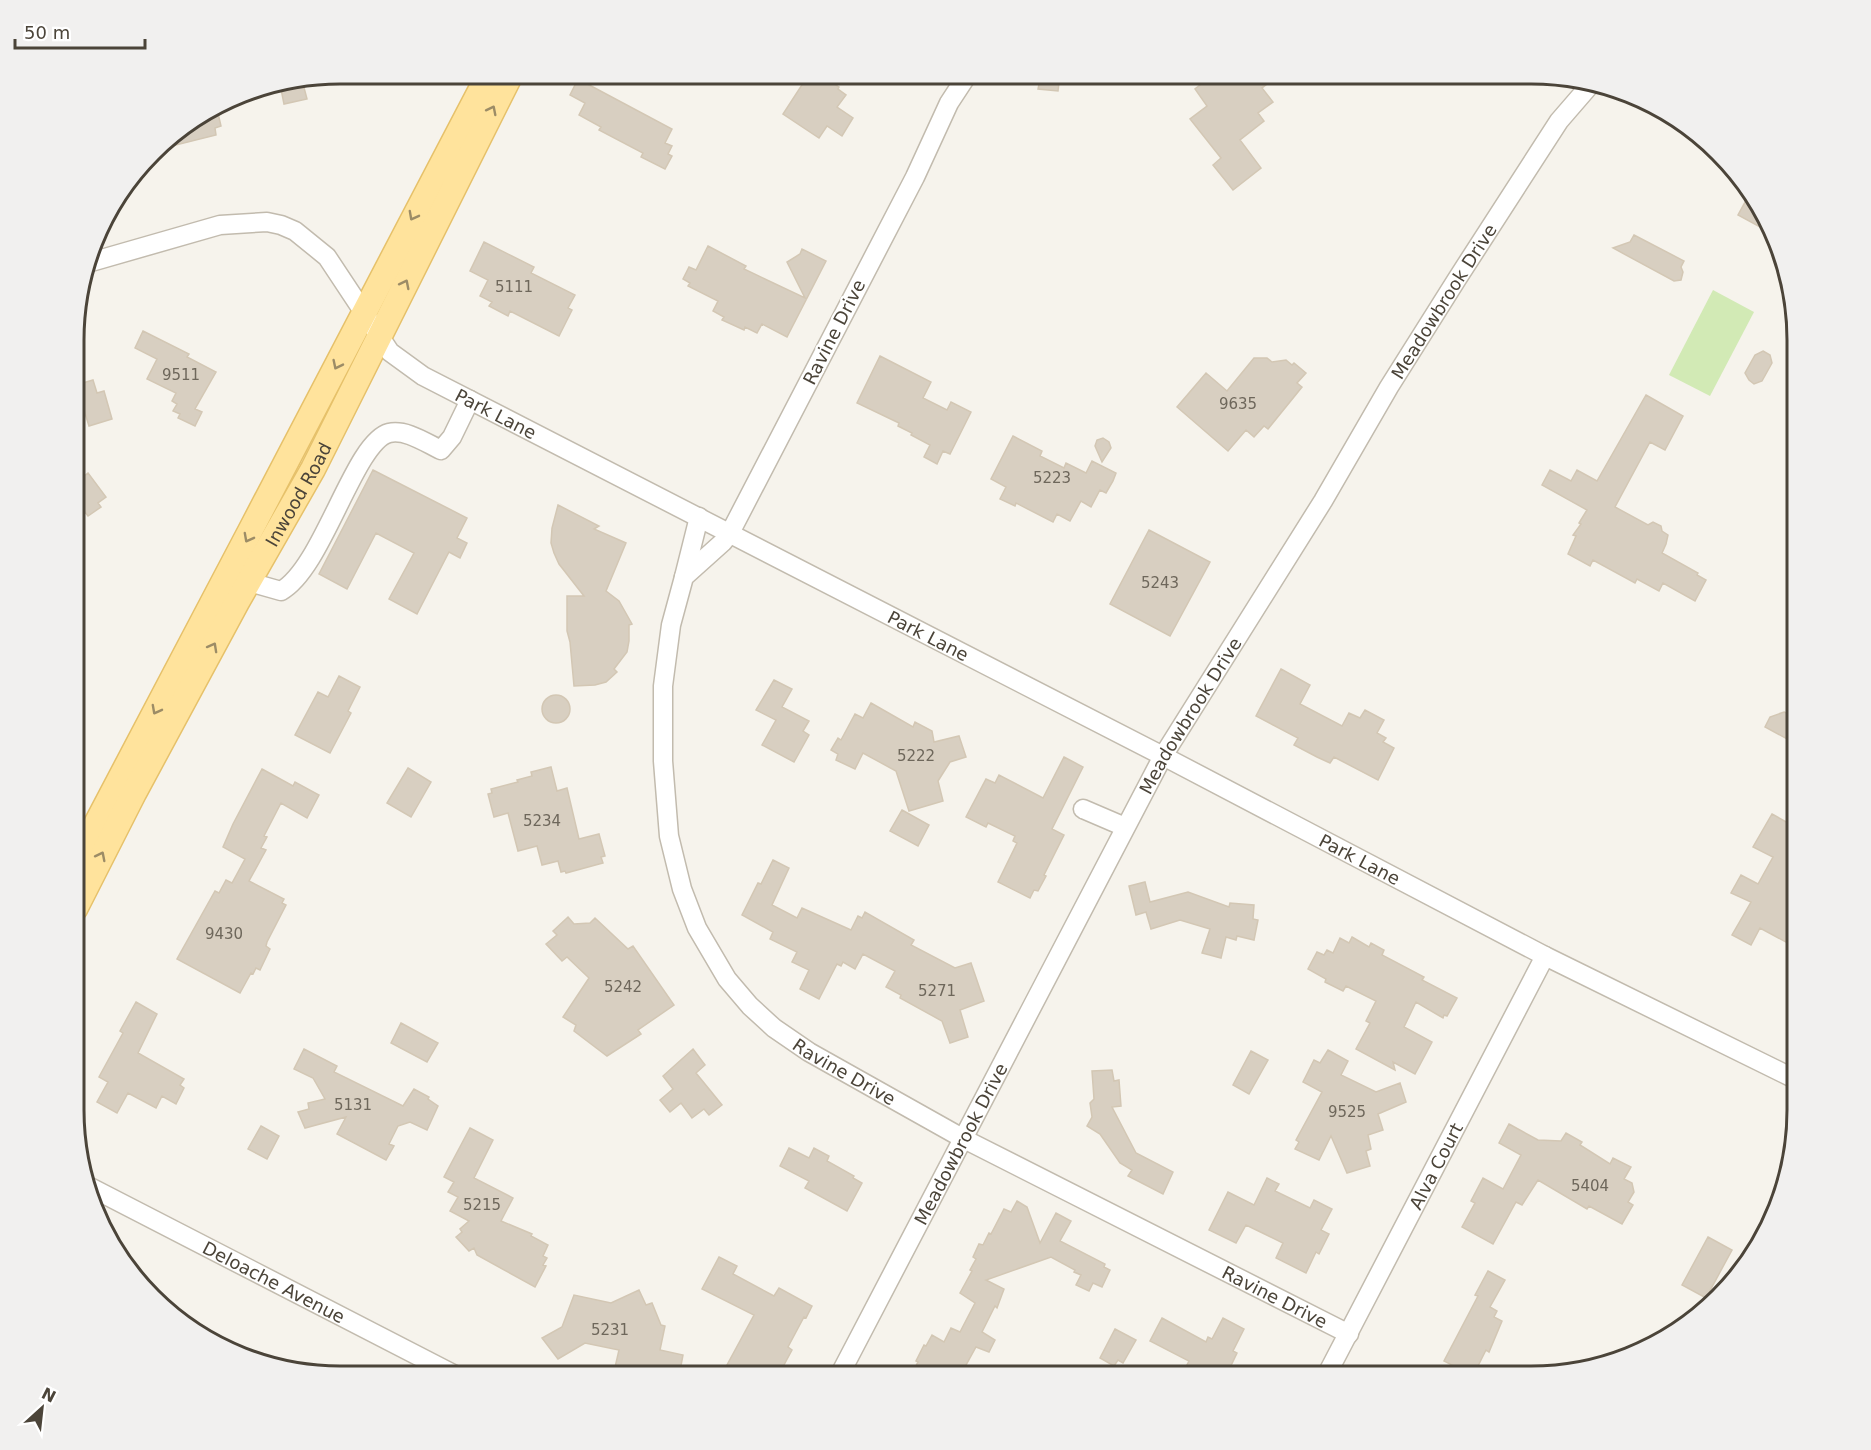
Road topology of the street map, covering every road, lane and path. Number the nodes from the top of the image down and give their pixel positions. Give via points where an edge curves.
1 (484, 84) edge
2 (506, 84) edge
3 (962, 84) edge
4 (1586, 90) edge
5 (97, 260) edge
6 (363, 312) junction
7 (379, 337) junction
8 (470, 400) junction
9 (699, 517) junction
10 (730, 533) junction
11 (684, 577) junction
12 (235, 593) junction
13 (1163, 756) junction
14 (125, 789) junction
15 (1083, 809) dead end
16 (1125, 827) junction
17 (84, 850) edge
18 (84, 887) edge
19 (1545, 956) junction
20 (1787, 1075) edge
21 (964, 1139) junction
22 (98, 1191) edge
23 (1349, 1334) junction
24 (438, 1366) edge
25 (844, 1366) edge
26 (1331, 1366) edge

1 -> 6 main road, Inwood Road
7 -> 2 main road, Inwood Road
3 - 10 street, Ravine Drive
4 - 13 street, Meadowbrook Drive via 1559,121 1457,279
5 - 6 street, Park Lane via 220,225 267,222 295,231 327,257
6 - 7 street, Park Lane
6 -> 12 main road, Inwood Road
7 - 8 street, Park Lane via 405,364
7 - 12 main road, Inwood Road via 313,469
8 - 9 street, Park Lane
8 - 12 street via 441,450 406,434 391,433 371,446 303,571 289,587 281,591
9 - 10 street, Park Lane
9 - 11 street, Ravine Drive
10 - 11 street, Ravine Drive
10 - 13 street, Park Lane
11 - 21 street, Ravine Drive via 671,625 663,686 663,761 669,836 681,889 697,928 727,979 774,1028 809,1052
12 - 14 main road, Inwood Road
13 - 16 street, Meadowbrook Drive
13 - 19 street, Park Lane
14 - 17 main road, Inwood Road
18 -> 14 main road, Inwood Road
15 - 16 street
16 - 21 street, Meadowbrook Drive
19 - 20 street, Park Lane
19 - 23 street, Alva Court
21 - 23 street, Ravine Drive
21 - 25 street, Meadowbrook Drive
22 - 24 street, Deloache Avenue
23 - 26 street, Alva Court

